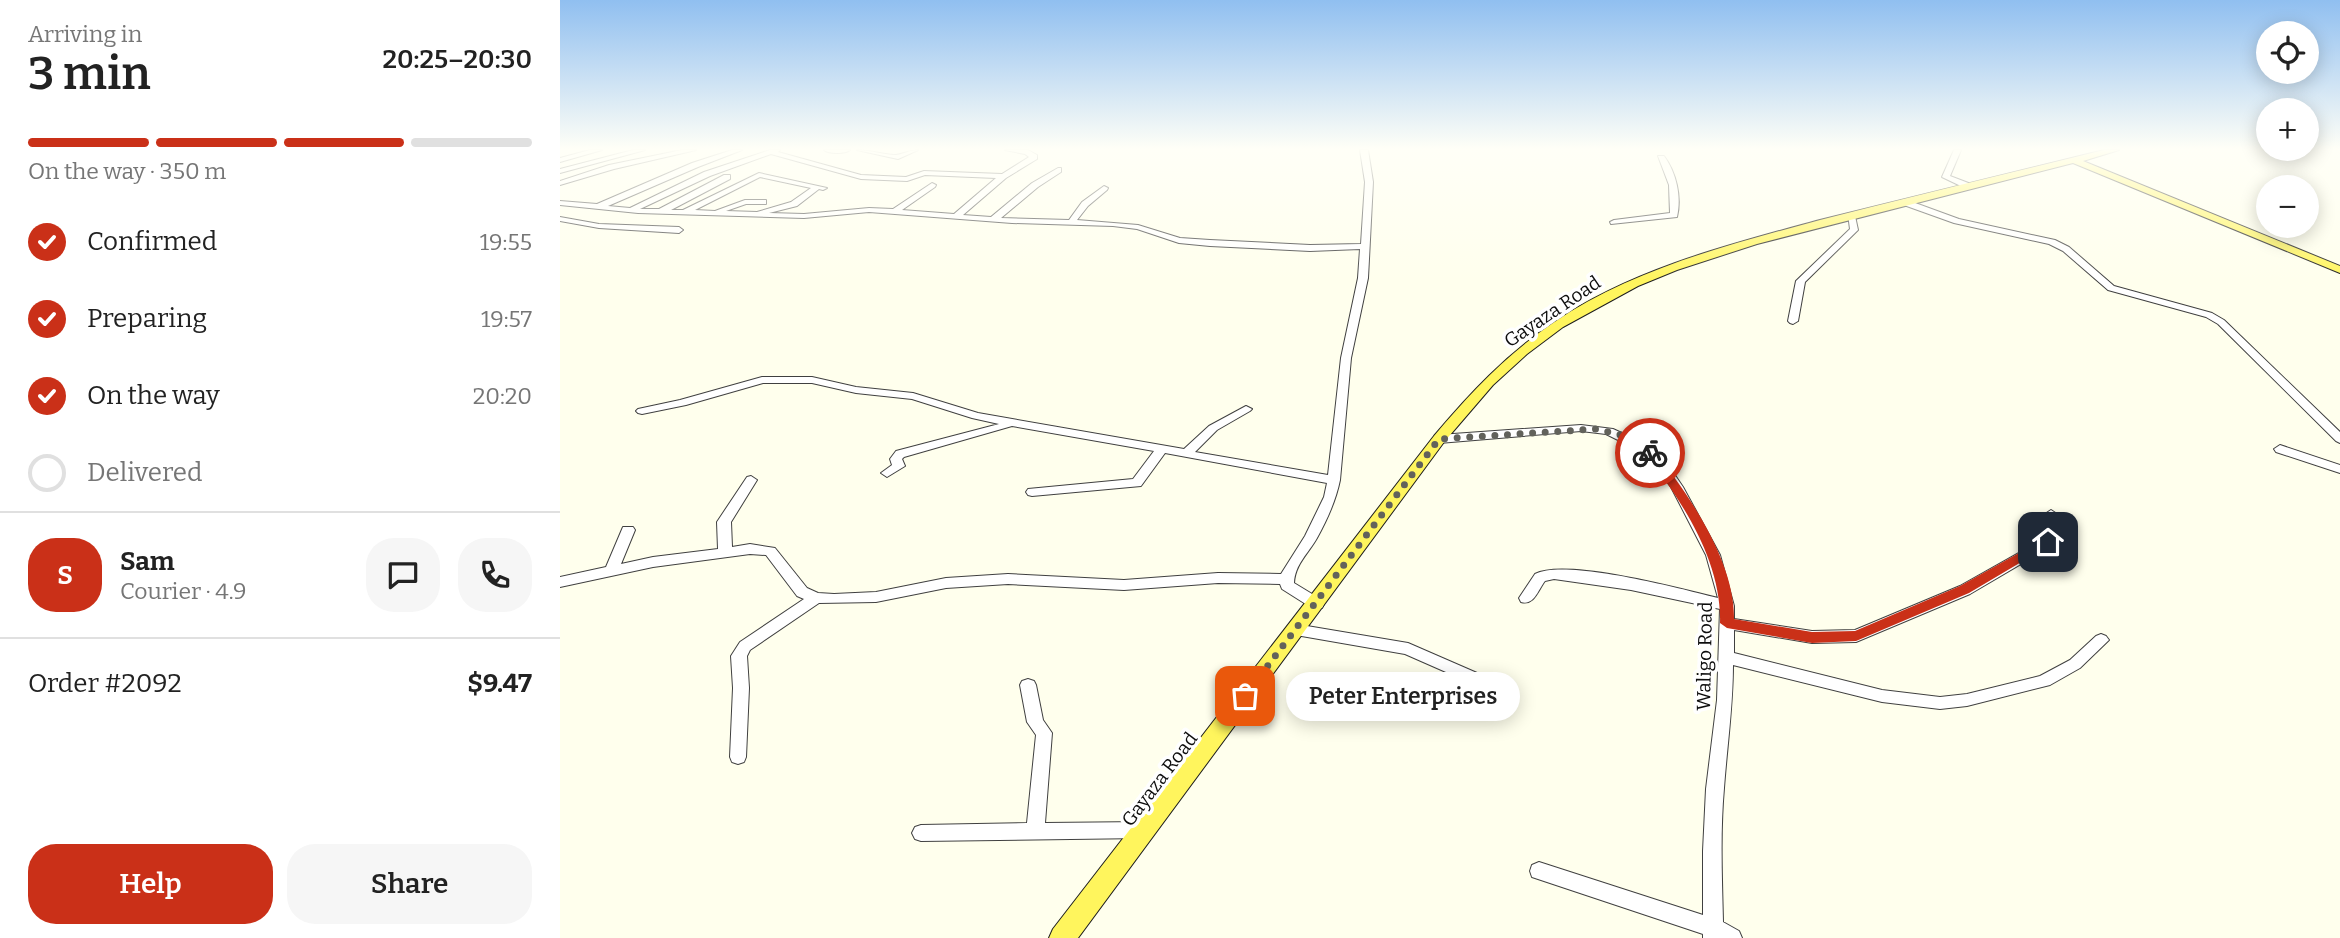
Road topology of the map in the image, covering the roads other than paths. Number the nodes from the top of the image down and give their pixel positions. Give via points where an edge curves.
1 (628, 194) edge
2 (665, 194) edge
3 (695, 194) edge
4 (722, 194) edge
5 (811, 194) edge
6 (919, 194) edge
7 (983, 194) edge
8 (1024, 194) edge
9 (1097, 194) edge
10 (1369, 194) edge
11 (1674, 194) edge
12 (1937, 194) edge
13 (2156, 194) edge
14 (762, 202) dead end
15 (1904, 202) junction
16 (560, 203) edge
17 (600, 206) junction
18 (629, 211) junction
19 (660, 212) junction
20 (893, 212) junction
21 (685, 213) junction
22 (710, 214) junction
23 (750, 215) junction
24 (1851, 216) junction
25 (956, 217) junction
26 (560, 219) edge
27 (994, 219) junction
28 (1614, 222) dead end
29 (1071, 223) junction
30 (679, 230) dead end
31 (1366, 246) junction
32 (2340, 270) edge
33 (1793, 321) dead end
34 (1246, 409) dead end
35 (642, 411) dead end
36 (1015, 423) junction
37 (1439, 439) junction
38 (2340, 439) edge
39 (1162, 449) junction
40 (2280, 449) dead end
41 (1186, 454) junction
42 (2340, 469) edge
43 (887, 473) dead end
44 (751, 480) dead end
45 (1334, 480) junction
46 (1032, 492) dead end
47 (2051, 514) dead end
48 (628, 530) dead end
49 (725, 552) junction
50 (612, 570) junction
51 (1287, 579) junction
52 (560, 582) edge
53 (816, 598) junction
54 (1526, 598) dead end
55 (1317, 604) junction
56 (1727, 606) junction
57 (1727, 623) junction
58 (1296, 630) junction
59 (2101, 640) dead end
60 (1727, 657) junction
61 (1471, 677) dead end
62 (1028, 685) dead end
63 (738, 757) dead end
64 (1145, 830) junction
65 (1035, 832) junction
66 (921, 833) dead end
67 (1539, 871) dead end
68 (1713, 933) edge
69 (1062, 938) edge
70 (1732, 938) edge

1 - 17 street
2 - 18 street
3 - 19 street
4 - 21 street
5 - 23 street via 794,204
6 - 20 street
7 - 25 street
8 - 27 street
9 - 29 street
10 - 31 street
11 - 28 street via 1674,215
12 - 15 main road, Gayaza Road
13 - 32 main road
14 - 22 street via 745,202
15 - 24 main road, Gayaza Road
15 - 38 street via 1957,221 2052,242 2111,288 2215,318
16 - 17 street
17 - 18 street
18 - 19 street
19 - 21 street
20 - 23 street
20 - 25 street
21 - 22 street
22 - 23 street
24 - 33 street via 1854,230 1801,281
24 - 37 main road, Gayaza Road via 1692,258 1583,309 1523,351 1481,389
25 - 27 street
26 - 30 street
27 - 29 street
29 - 31 street via 1125,225 1210,243
31 - 45 street via 1342,384
34 - 41 street via 1213,428
35 - 36 street via 743,384 794,379 913,396 957,412
36 - 39 street
36 - 43 street via 900,454 896,459 899,466
37 - 55 main road, Gayaza Road
37 - 56 street, Waligo Road via 1581,428 1625,436 1660,462 1677,487 1713,555
39 - 41 street
39 - 46 street via 1137,483
40 - 42 street
41 - 45 street
44 - 49 street via 724,522
45 - 51 street via 1324,512
47 - 57 street via 2048,542 1971,587 1856,636 1812,637
48 - 50 street
49 - 50 street
49 - 53 street via 770,551 802,592
50 - 52 street
51 - 53 street via 1218,578 1124,585 1008,579 946,583 876,597
51 - 55 street via 1287,586
53 - 63 street via 745,646 739,656
54 - 56 street via 1542,576 1552,573
55 - 58 main road, Gayaza Road
56 - 57 street, Waligo Road
57 - 60 street, Waligo Road
58 - 61 street via 1408,649
58 - 64 main road, Gayaza Road
59 - 60 street via 2075,664 2044,681 1940,703 1882,696
60 - 68 street, Waligo Road via 1715,789
62 - 65 street via 1035,722 1044,733
64 - 65 street
64 - 69 main road, Gayaza Road
65 - 66 street
67 - 68 street
68 - 70 street

